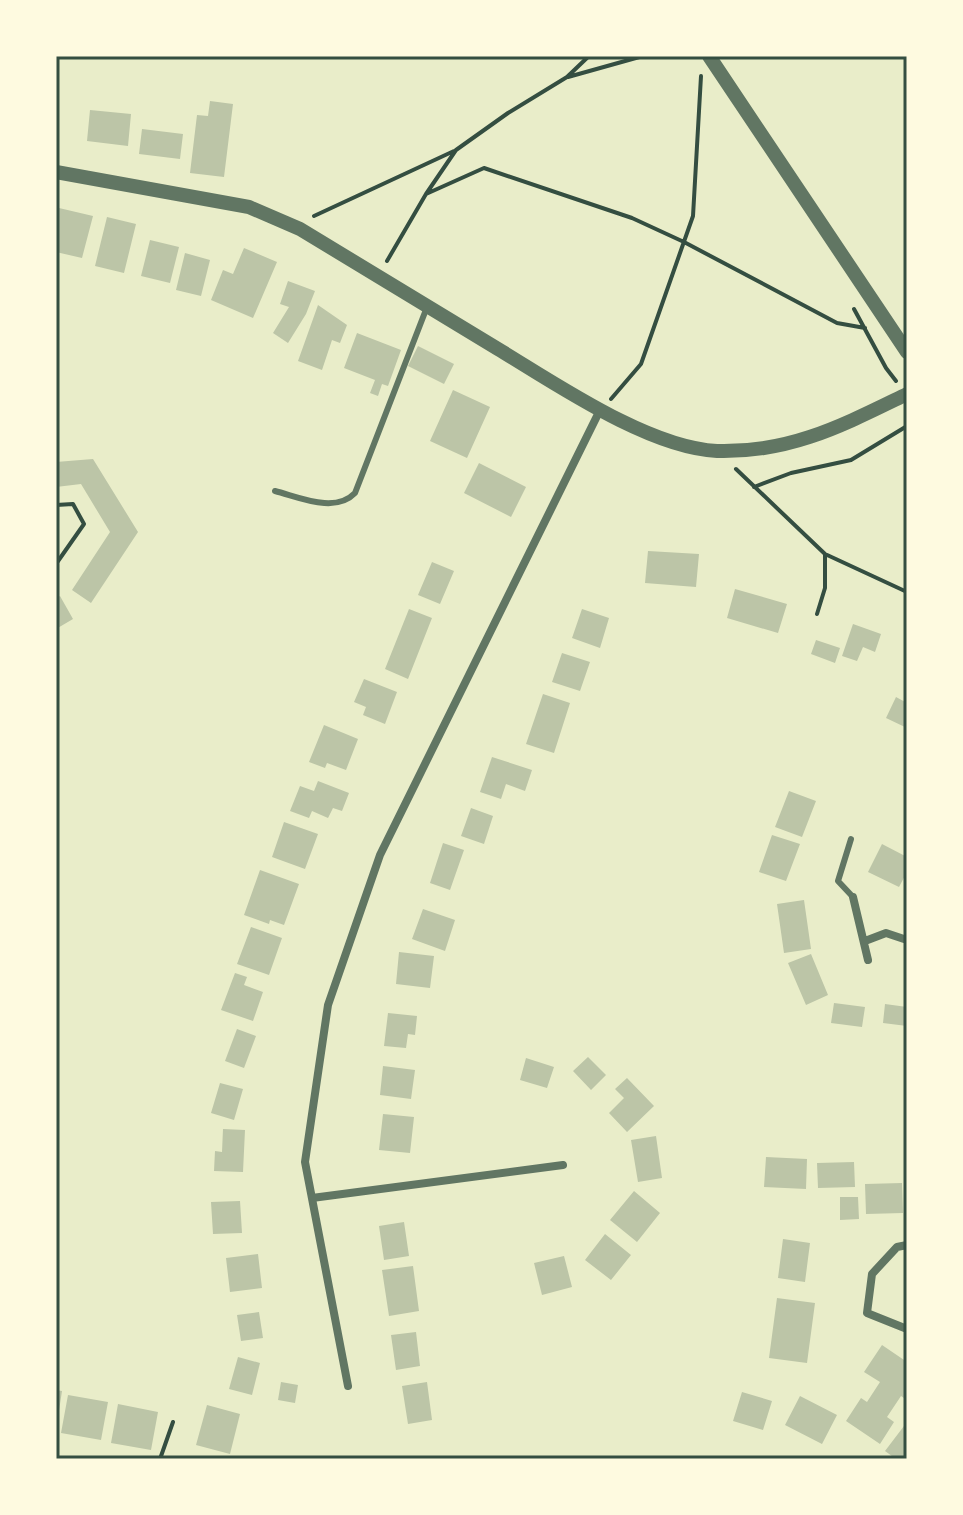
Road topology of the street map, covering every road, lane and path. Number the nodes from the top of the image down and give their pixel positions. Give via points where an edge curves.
1 (589, 56) edge
2 (643, 56) edge
3 (709, 56) edge
4 (701, 73) dead end
5 (567, 77) junction
6 (456, 150) junction
7 (56, 172) edge
8 (426, 194) junction
9 (300, 229) junction
10 (684, 242) junction
11 (378, 277) junction
12 (427, 307) junction
13 (865, 328) dead end
14 (907, 352) edge
15 (907, 394) edge
16 (600, 410) junction
17 (907, 426) edge
18 (717, 451) junction
19 (754, 487) junction
20 (275, 491) dead end
21 (56, 505) edge
22 (825, 554) junction
23 (56, 564) edge
24 (907, 592) edge
25 (817, 614) dead end
26 (851, 839) dead end
27 (853, 897) joint
28 (907, 940) edge
29 (865, 941) junction
30 (868, 960) dead end
31 (563, 1165) dead end
32 (312, 1198) junction
33 (907, 1245) edge
34 (907, 1329) edge
35 (348, 1386) dead end
36 (173, 1422) dead end
37 (160, 1459) edge

1 - 5 path
2 - 5 path
3 - 14 street
4 - 10 path via 693,216
5 - 6 path
6 - 8 path
6 - 9 path via 318,212
7 - 9 street via 249,207
8 - 10 path via 484,168 632,218
8 - 11 path
9 - 11 street
10 - 13 path via 837,323
10 - 16 path via 641,364
11 - 12 street
12 - 16 street
12 - 20 lane via 355,493 325,504
15 - 18 street via 822,435 762,449
16 - 18 street via 681,445
16 - 32 street via 380,855 328,1005 305,1162
17 - 19 path via 851,460
18 - 19 path
19 - 22 path
21 - 23 path via 73,504 84,524
22 - 24 path
22 - 25 path via 825,588
26 - 27 lane via 838,881
27 - 29 street
28 - 29 street via 886,933
29 - 30 street
31 - 32 street
32 - 35 street
33 - 34 street via 897,1247 872,1274 867,1313
36 - 37 path

